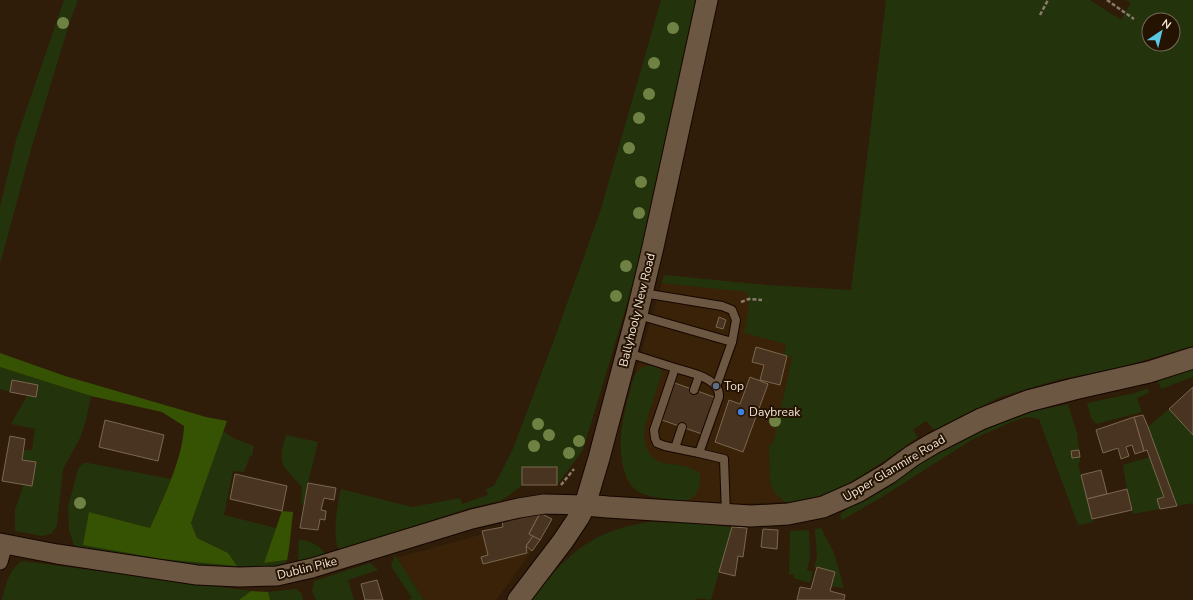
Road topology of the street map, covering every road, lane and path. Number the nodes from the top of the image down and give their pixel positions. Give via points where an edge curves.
1 (707, 0) edge
2 (1048, 0) edge
3 (1107, 0) edge
4 (1040, 16) dead end
5 (1134, 19) dead end
6 (642, 293) junction
7 (762, 300) dead end
8 (732, 310) junction
9 (637, 314) junction
10 (732, 342) junction
11 (627, 352) junction
12 (1193, 358) edge
13 (675, 368) junction
14 (700, 376) junction
15 (716, 387) junction
16 (694, 390) dead end
17 (682, 427) dead end
18 (675, 448) junction
19 (699, 453) junction
20 (585, 505) junction
21 (726, 515) junction
22 (3, 544) edge
23 (0, 562) edge
24 (518, 600) edge

1 - 6 main road, Ballyhooly New Road
2 - 4 path
3 - 5 path
6 - 8 lane via 722,306
6 - 9 main road, Ballyhooly New Road
7 - 8 path via 749,299 738,303
8 - 10 lane via 736,320
9 - 10 lane
9 - 11 main road, Ballyhooly New Road
10 - 15 lane
11 - 13 lane
11 - 20 main road, Ballyhooly New Road
12 - 21 main road, Upper Glanmire Road via 1149,372 1028,401 981,419 932,444 857,492 823,507 788,514
13 - 14 lane
13 - 18 lane via 654,430 657,443
14 - 15 lane via 711,381
14 - 16 lane
15 - 19 lane via 719,397
17 - 18 lane
18 - 19 lane
19 - 21 lane via 724,459
20 - 21 main road, Upper Glanmire Road
20 - 22 street, Dublin Pike via 544,504 488,515 312,568 277,576 197,575
20 - 24 main road, Ballyhooly New Road via 563,541
22 - 23 street

